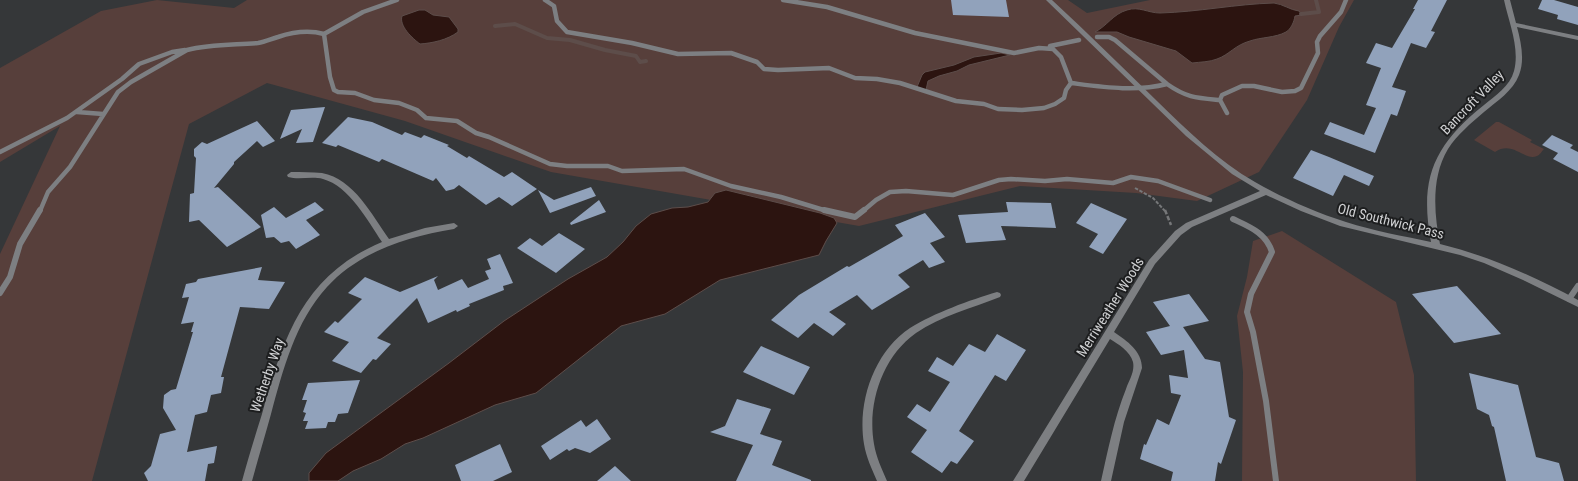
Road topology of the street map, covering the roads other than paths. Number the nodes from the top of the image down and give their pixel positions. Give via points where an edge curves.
1 (397, 0) edge
2 (545, 0) edge
3 (783, 0) edge
4 (1049, 0) edge
5 (1346, 0) edge
6 (1507, 0) edge
7 (1513, 24) junction
8 (324, 34) junction
9 (1097, 37) dead end
10 (1578, 38) edge
11 (1080, 40) dead end
12 (1047, 46) junction
13 (187, 50) junction
14 (1071, 83) junction
15 (1168, 84) junction
16 (1139, 87) junction
17 (107, 89) junction
18 (119, 90) junction
19 (1220, 100) junction
20 (76, 112) junction
21 (1227, 113) dead end
22 (103, 114) junction
23 (0, 152) edge
24 (291, 175) dead end
25 (1265, 192) junction
26 (1210, 200) dead end
27 (1233, 219) dead end
28 (454, 226) dead end
29 (387, 243) junction
30 (1436, 245) junction
31 (1578, 286) edge
32 (0, 293) edge
33 (997, 295) dead end
34 (1569, 299) junction
35 (1578, 304) edge
36 (1109, 334) junction
37 (247, 481) edge
38 (882, 481) edge
39 (1018, 481) edge
40 (1106, 481) edge
41 (1276, 481) edge

1 - 8 lane via 363,12
2 - 14 lane via 554,6 555,19 559,27 567,32 678,54 730,53 757,62 764,69 829,68 855,78 877,79 956,101 984,104 998,109 1037,109 1055,104 1064,98
3 - 12 lane via 827,7 915,33 1014,53
4 - 16 street, Old Southwick Pass
5 - 19 lane via 1341,12 1320,36 1317,42 1318,53 1301,88 1282,92 1242,86 1222,94
6 - 7 street, Bancroft Valley
7 - 10 street
7 - 30 street, Bancroft Valley via 1519,52 1517,73 1504,91 1453,138 1438,163 1431,200
8 - 13 lane via 294,33 256,43 215,44
8 - 26 lane via 334,90 399,103 417,110 426,118 457,121 476,132 550,164 608,166 622,171 684,169 731,186 855,217 890,192 906,190 954,195 999,180 1011,179 1067,179 1113,183 1131,177 1158,182
9 - 15 lane via 1115,40
11 - 12 lane
12 - 14 lane via 1055,49 1061,57
13 - 17 lane via 172,52 139,64
13 - 18 lane
14 - 16 lane via 1113,89
15 - 16 lane
15 - 19 lane via 1191,97
16 - 25 street, Old Southwick Pass via 1184,132 1234,172
17 - 18 lane
17 - 20 lane
18 - 22 lane
19 - 21 lane
20 - 22 lane
20 - 23 lane
22 - 32 lane via 70,167 48,192 20,244 10,277
24 - 29 street via 324,177 343,186
25 - 30 street, Old Southwick Pass via 1345,224
25 - 36 street, Merriweather Woods via 1189,225 1178,233 1152,262
27 - 41 lane via 1261,233 1271,245 1272,252 1251,294 1247,312 1266,401
28 - 29 street, Wetherby Way via 421,232
29 - 37 street, Wetherby Way via 353,262 313,298 284,356
30 - 34 street, Old Southwick Pass via 1508,270
31 - 34 lane
33 - 38 street via 943,316 913,332 881,366 869,397 866,419 873,460
34 - 35 street, Old Southwick Pass
36 - 39 street, Merriweather Woods
36 - 40 street via 1132,352 1138,370 1122,411

